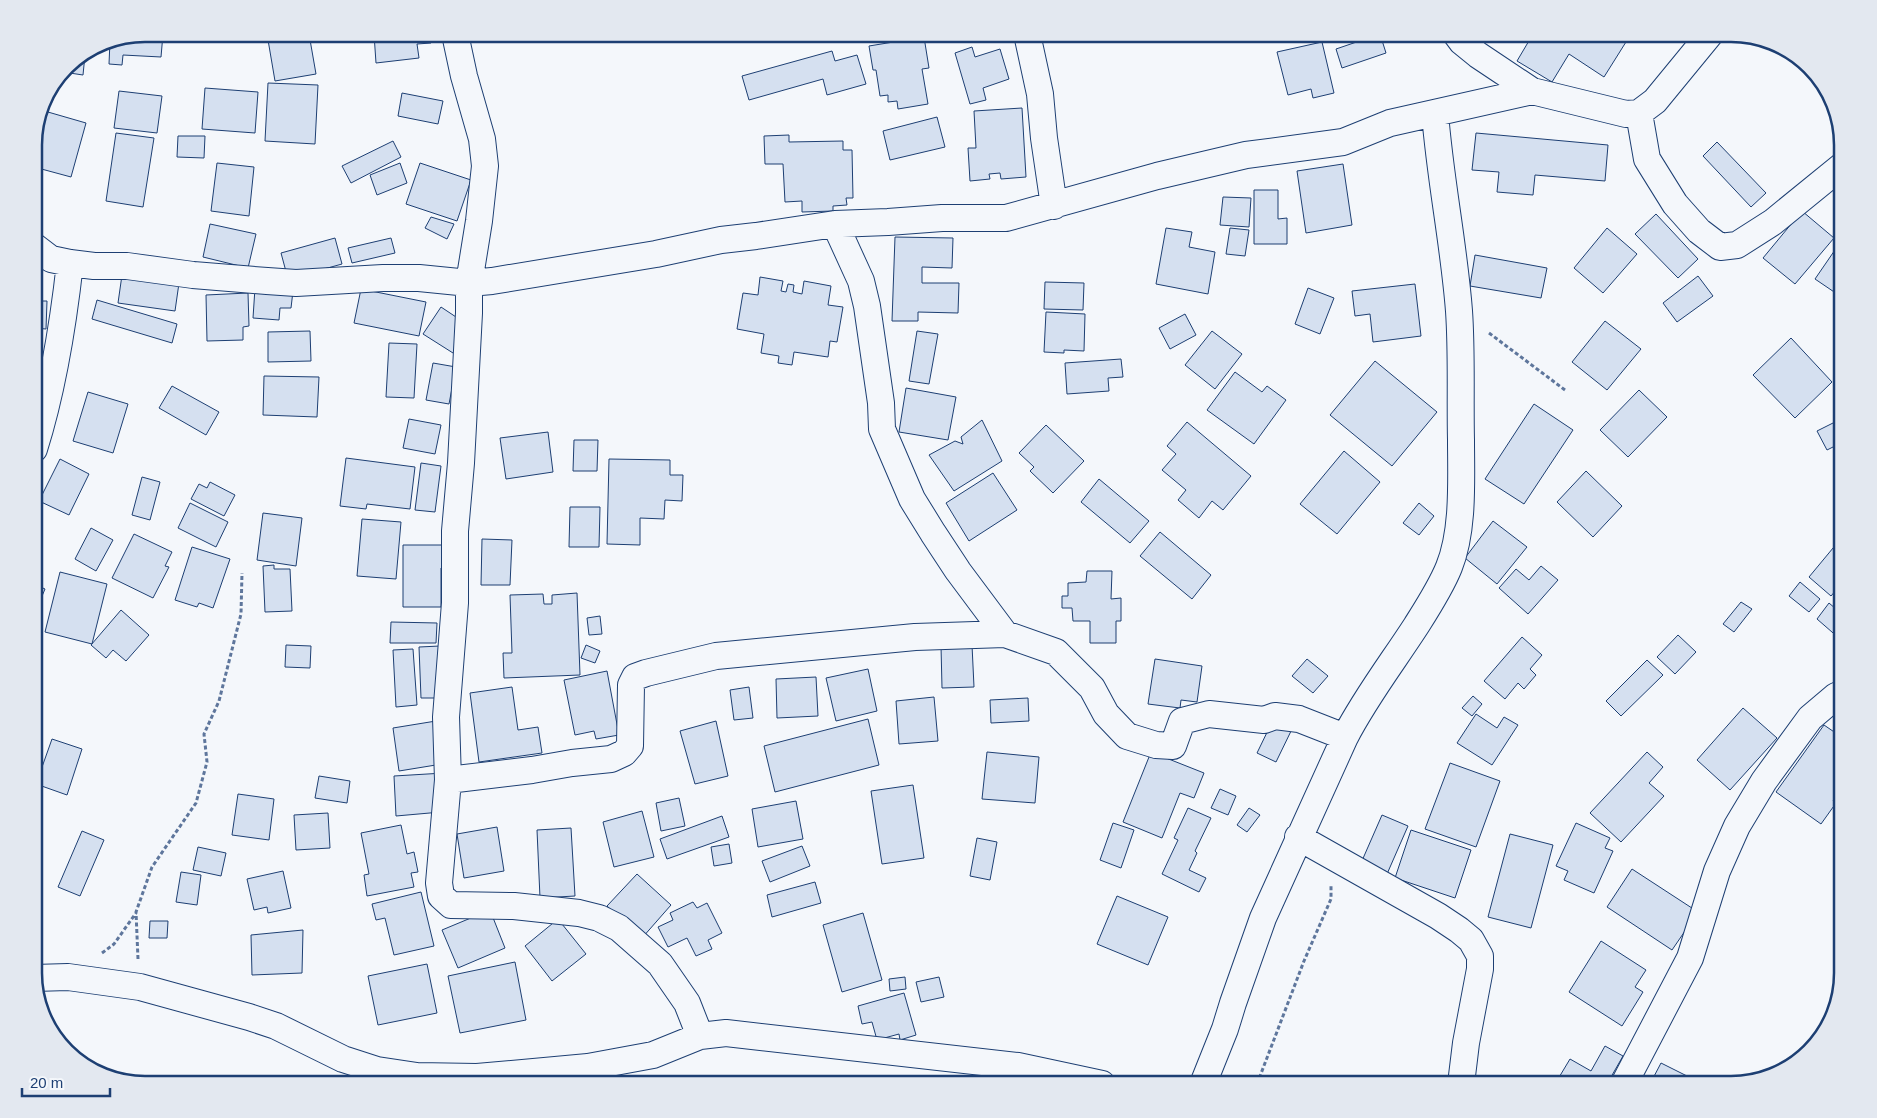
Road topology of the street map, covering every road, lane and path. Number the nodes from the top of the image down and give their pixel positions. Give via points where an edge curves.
1 (1029, 42) edge
2 (1462, 42) edge
3 (1703, 42) edge
4 (457, 43) edge
5 (1532, 91) junction
6 (1435, 113) junction
7 (1639, 113) junction
8 (1834, 172) edge
9 (1054, 206) junction
10 (835, 224) junction
11 (43, 252) edge
12 (70, 263) junction
13 (469, 283) junction
14 (1459, 310) junction
15 (1565, 390) dead end
16 (43, 417) edge
17 (242, 573) dead end
18 (1005, 634) junction
19 (1834, 698) edge
20 (1345, 737) junction
21 (448, 780) junction
22 (1298, 837) junction
23 (1331, 882) dead end
24 (136, 912) junction
25 (68, 977) junction
26 (43, 978) edge
27 (140, 987) junction
28 (700, 1036) junction
29 (417, 1076) edge
30 (488, 1076) edge
31 (1065, 1076) edge
32 (1206, 1076) edge
33 (1261, 1076) edge
34 (1462, 1076) edge
35 (1628, 1076) edge

1 - 9 street via 1040,94
2 - 5 street
3 - 7 street via 1655,100
4 - 13 street via 482,139 485,166
5 - 6 street
5 - 7 street via 1626,114
6 - 9 street via 1390,123 1343,142 1246,155 1157,176
6 - 14 street
7 - 8 street via 1647,159 1675,204 1720,247 1737,245 1773,222
9 - 10 street via 1006,218
10 - 13 street
10 - 18 street via 861,281 868,306 882,429 892,458 933,533
11 - 12 street
12 - 13 street via 296,283 419,278
12 - 16 street via 64,313
13 - 21 street via 455,531 455,603 446,717
14 - 15 path
14 - 20 street via 1461,475 1455,549 1431,601
17 - 24 path via 241,614 219,701 204,734 207,762 196,804 152,867
18 - 20 street via 1056,652 1092,688 1106,714 1127,736 1156,745 1173,746 1182,721 1209,714 1246,719 1264,720 1275,716 1299,719
18 - 21 street via 915,637 716,656 646,672 635,677 631,685 630,746 624,753 611,759
19 - 35 street via 1810,718 1764,781 1737,826 1717,871 1690,958
20 - 22 street
21 - 28 street via 439,883 441,896 451,906 514,906 579,913 619,928 660,964 688,1003
22 - 32 street via 1263,918
22 - 34 street via 1438,916 1460,930 1477,948 1480,969
23 - 33 path via 1331,898
24 - 25 path via 114,944
24 - 27 path
25 - 26 street
25 - 27 street
27 - 29 street via 276,1026 343,1060 377,1070
28 - 30 street via 653,1055 588,1067
28 - 31 street via 726,1033 1018,1066

